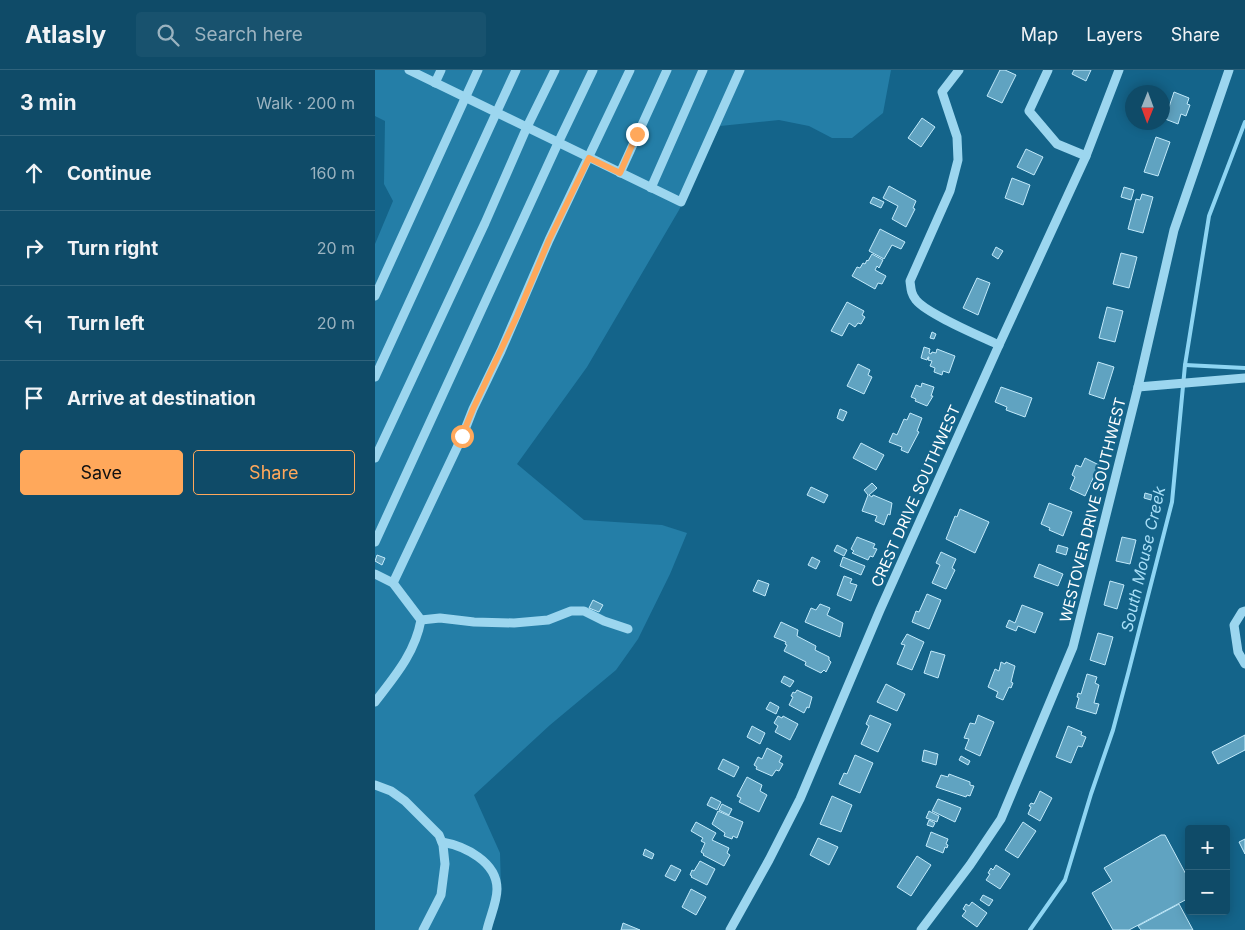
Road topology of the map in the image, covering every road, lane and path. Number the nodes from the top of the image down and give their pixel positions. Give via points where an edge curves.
1 (409, 70) edge
2 (441, 70) edge
3 (478, 70) edge
4 (516, 70) edge
5 (555, 70) edge
6 (593, 70) edge
7 (630, 70) edge
8 (667, 70) edge
9 (703, 70) edge
10 (740, 70) edge
11 (959, 70) edge
12 (1048, 70) edge
13 (1119, 70) edge
14 (1229, 70) edge
15 (435, 83) junction
16 (465, 98) junction
17 (495, 113) junction
18 (527, 127) junction
19 (558, 143) junction
20 (1086, 156) junction
21 (589, 158) junction
22 (620, 173) junction
23 (651, 188) junction
24 (375, 296) edge
25 (999, 345) junction
26 (375, 377) edge
27 (1245, 378) edge
28 (1139, 387) junction
29 (375, 458) edge
30 (375, 542) edge
31 (375, 574) edge
32 (393, 583) junction
33 (1245, 611) edge
34 (421, 620) junction
35 (628, 629) dead end
36 (1245, 664) edge
37 (375, 702) edge
38 (375, 785) edge
39 (442, 842) junction
40 (423, 930) edge
41 (487, 930) edge
42 (729, 930) edge
43 (921, 930) edge

1 - 15 street
2 - 15 street
3 - 16 street
4 - 17 street
5 - 18 street
6 - 19 street
7 - 21 street
8 - 22 street
9 - 23 street
10 - 23 street via 681,202
11 - 25 street via 942,92 957,137 958,160 949,191 910,282 911,293 931,312
12 - 20 street via 1029,111 1057,144
13 - 20 street, CREST DRIVE SOUTHWEST
14 - 28 street, WESTOVER DRIVE SOUTHWEST via 1174,230
15 - 16 street
16 - 17 street
16 - 24 street
17 - 18 street
17 - 26 street
18 - 19 street
18 - 29 street
19 - 21 street
19 - 30 street
20 - 25 street, CREST DRIVE SOUTHWEST
21 - 22 street
21 - 32 street
22 - 23 street
25 - 42 street, CREST DRIVE SOUTHWEST via 880,610 800,799
27 - 28 street
28 - 43 street, WESTOVER DRIVE SOUTHWEST via 1073,647 1001,819
31 - 32 street
32 - 34 street
33 - 36 street via 1234,625 1239,652
34 - 35 street via 440,618 514,623 547,620 571,611 584,611
34 - 37 street via 418,637 409,655
38 - 39 street via 391,791 405,802 439,835
39 - 40 street via 445,864 441,895
39 - 41 street via 476,855 490,868 497,889

